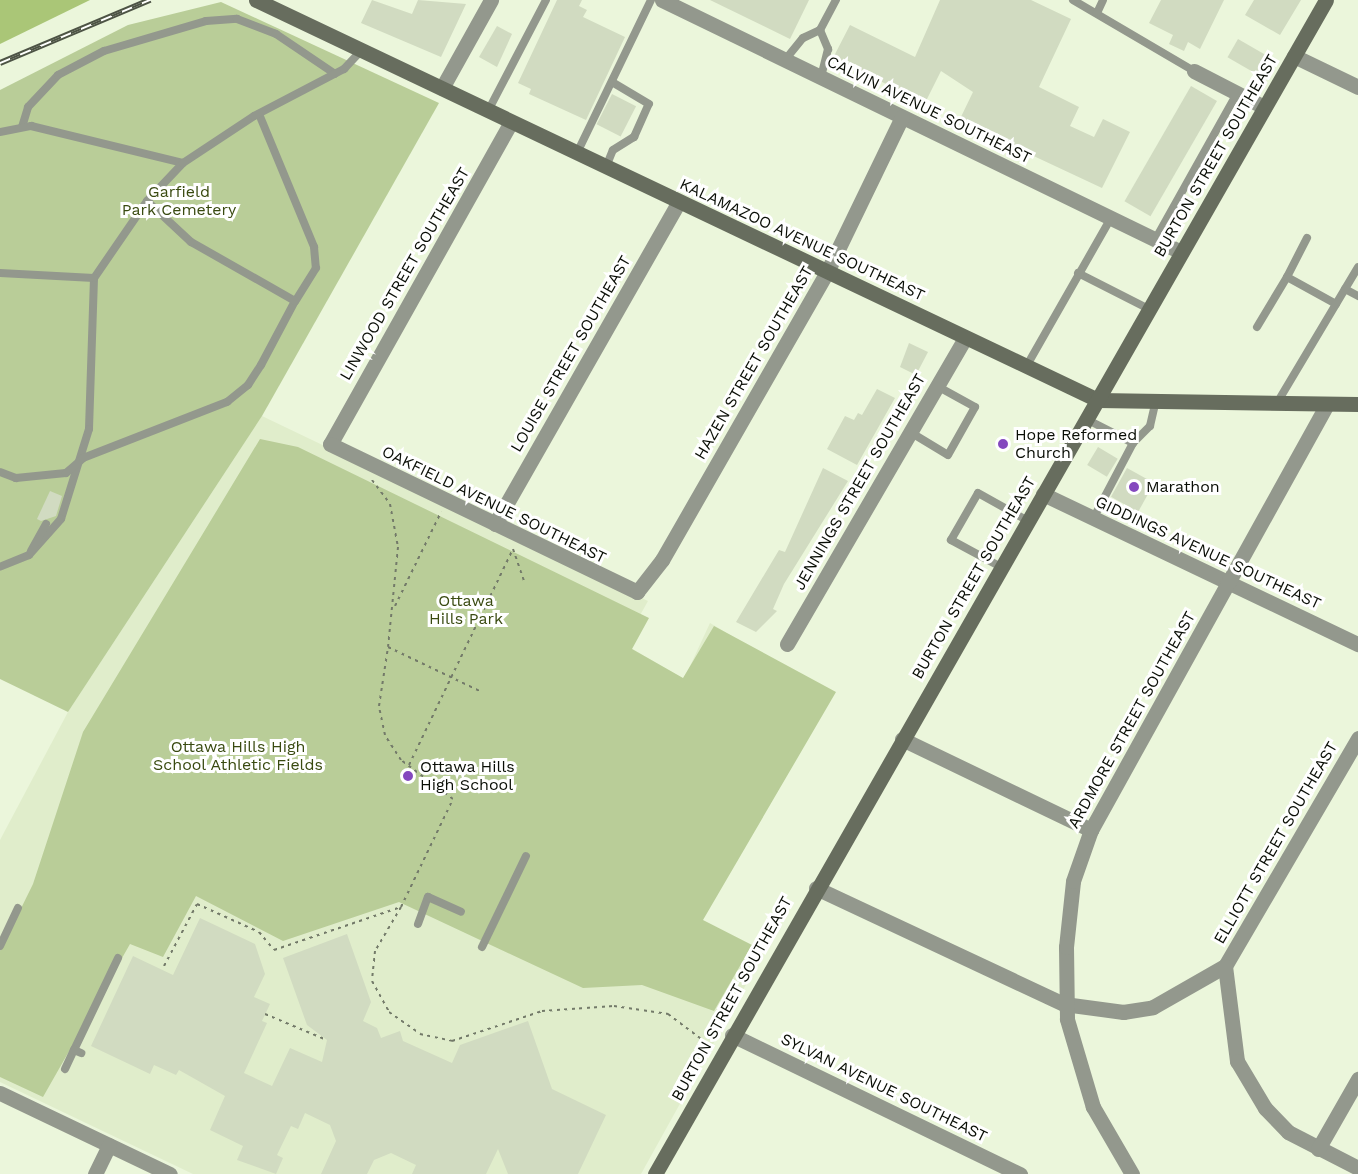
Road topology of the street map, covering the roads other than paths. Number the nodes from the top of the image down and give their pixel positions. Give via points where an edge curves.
1 (256, 0) edge
2 (490, 0) edge
3 (546, 0) edge
4 (651, 0) edge
5 (662, 0) edge
6 (836, 0) edge
7 (1072, 0) edge
8 (1103, 0) edge
9 (1326, 0) edge
10 (1097, 13) junction
11 (820, 30) junction
12 (362, 51) junction
13 (1294, 56) junction
14 (786, 60) junction
15 (1194, 71) joint
16 (335, 74) junction
17 (821, 78) junction
18 (612, 82) junction
19 (1358, 87) edge
20 (442, 88) junction
21 (1237, 93) junction
22 (1264, 108) junction
23 (488, 111) junction
24 (259, 114) junction
25 (902, 117) junction
26 (511, 122) junction
27 (22, 127) junction
28 (0, 132) edge
29 (577, 153) junction
30 (183, 163) junction
31 (606, 167) junction
32 (147, 201) junction
33 (679, 202) junction
34 (1111, 218) junction
35 (1307, 238) dead end
36 (1155, 240) junction
37 (1181, 252) junction
38 (1358, 267) edge
39 (827, 272) junction
40 (0, 273) edge
41 (1078, 273) junction
42 (1287, 277) junction
43 (94, 278) junction
44 (1345, 290) junction
45 (1358, 296) edge
46 (295, 302) junction
47 (1336, 304) junction
48 (1149, 309) junction
49 (1257, 327) dead end
50 (965, 338) junction
51 (1026, 367) junction
52 (937, 386) junction
53 (1098, 400) junction
54 (1156, 401) junction
55 (1277, 403) junction
56 (1327, 404) junction
57 (1358, 404) edge
58 (1086, 419) junction
59 (910, 432) junction
60 (1133, 443) junction
61 (330, 444) joint
62 (83, 458) junction
63 (0, 472) edge
64 (1043, 495) junction
65 (1093, 519) junction
66 (1028, 521) junction
67 (46, 524) dead end
68 (495, 524) junction
69 (29, 555) junction
70 (0, 567) edge
71 (1001, 567) junction
72 (1227, 583) junction
73 (643, 588) joint
74 (787, 644) dead end
75 (1358, 644) edge
76 (1358, 738) edge
77 (902, 739) junction
78 (1091, 830) junction
79 (526, 855) dead end
80 (816, 888) junction
81 (18, 908) dead end
82 (461, 912) dead end
83 (418, 924) dead end
84 (0, 946) edge
85 (482, 947) dead end
86 (118, 958) dead end
87 (1225, 966) junction
88 (1064, 1004) junction
89 (732, 1035) junction
90 (65, 1069) dead end
91 (1358, 1079) edge
92 (0, 1093) edge
93 (109, 1145) junction
94 (1318, 1149) junction
95 (1358, 1168) edge
96 (95, 1174) edge
97 (170, 1174) edge
98 (655, 1174) edge
99 (1020, 1174) edge
100 (1132, 1174) edge

1 - 12 main road, KALAMAZOO AVENUE SOUTHEAST
2 - 20 street
3 - 23 lane
4 - 18 lane
5 - 14 street, CALVIN AVENUE SOUTHEAST
6 - 11 lane
7 - 10 lane
8 - 10 lane
9 - 13 main road, BURTON STREET SOUTHEAST
10 - 15 lane
11 - 14 lane via 802,38
11 - 17 lane via 828,49
12 - 16 lane
12 - 20 main road, KALAMAZOO AVENUE SOUTHEAST
13 - 19 street
13 - 22 main road, BURTON STREET SOUTHEAST
14 - 17 street, CALVIN AVENUE SOUTHEAST
15 - 21 street
16 - 24 lane
16 - 27 lane via 276,34 237,19 206,21 114,48 58,75 28,107
17 - 25 street, CALVIN AVENUE SOUTHEAST
18 - 29 lane
18 - 31 lane via 649,104 638,131 614,150
20 - 23 main road, KALAMAZOO AVENUE SOUTHEAST
21 - 22 street
21 - 36 lane
22 - 37 main road, BURTON STREET SOUTHEAST
23 - 26 main road, KALAMAZOO AVENUE SOUTHEAST
24 - 30 lane
24 - 46 lane via 314,247 316,268
25 - 34 street, CALVIN AVENUE SOUTHEAST
25 - 39 street, HAZEN STREET SOUTHEAST
26 - 29 main road, KALAMAZOO AVENUE SOUTHEAST
26 - 61 street, LINWOOD STREET SOUTHEAST
27 - 28 lane
27 - 30 lane
29 - 31 main road, KALAMAZOO AVENUE SOUTHEAST
30 - 32 lane
31 - 33 main road, KALAMAZOO AVENUE SOUTHEAST
32 - 43 lane
32 - 46 lane via 191,242
33 - 39 main road, KALAMAZOO AVENUE SOUTHEAST
33 - 68 street, LOUISE STREET SOUTHEAST
34 - 36 street, CALVIN AVENUE SOUTHEAST
34 - 41 lane
35 - 42 lane
36 - 37 street, CALVIN AVENUE SOUTHEAST
37 - 48 main road, BURTON STREET SOUTHEAST
38 - 44 lane
39 - 50 main road, KALAMAZOO AVENUE SOUTHEAST
39 - 73 street, HAZEN STREET SOUTHEAST
40 - 43 lane
41 - 48 lane
41 - 51 lane
42 - 47 lane
42 - 49 lane
43 - 62 lane via 96,321
44 - 45 lane
44 - 47 lane
46 - 62 lane via 248,385 227,402
47 - 55 lane
48 - 53 main road, BURTON STREET SOUTHEAST
50 - 51 main road, KALAMAZOO AVENUE SOUTHEAST
50 - 52 street, JENNINGS STREET SOUTHEAST
51 - 53 main road, KALAMAZOO AVENUE SOUTHEAST
52 - 59 street, JENNINGS STREET SOUTHEAST
52 - 59 lane via 975,407 948,455
53 - 54 main road, KALAMAZOO AVENUE SOUTHEAST
53 - 58 main road, BURTON STREET SOUTHEAST
54 - 55 main road, KALAMAZOO AVENUE SOUTHEAST
54 - 60 lane via 1150,426
55 - 56 main road, KALAMAZOO AVENUE SOUTHEAST
56 - 57 main road, KALAMAZOO AVENUE SOUTHEAST
56 - 72 street, ARDMORE STREET SOUTHEAST
58 - 60 lane
58 - 64 main road, BURTON STREET SOUTHEAST
59 - 74 street, JENNINGS STREET SOUTHEAST
60 - 65 lane
61 - 68 street, OAKFIELD AVENUE SOUTHEAST
62 - 63 lane via 66,473 16,478
62 - 69 lane via 61,519
64 - 65 street, GIDDINGS AVENUE SOUTHEAST
64 - 66 main road, BURTON STREET SOUTHEAST
65 - 72 street, GIDDINGS AVENUE SOUTHEAST
66 - 71 main road, BURTON STREET SOUTHEAST
66 - 71 lane via 978,494 951,540
67 - 69 lane
68 - 73 street, OAKFIELD AVENUE SOUTHEAST via 614,583 637,592
69 - 70 lane
71 - 77 main road, BURTON STREET SOUTHEAST
72 - 75 street, GIDDINGS AVENUE SOUTHEAST
72 - 78 street, ARDMORE STREET SOUTHEAST
76 - 87 street, ELLIOTT STREET SOUTHEAST
77 - 78 street
77 - 80 main road, BURTON STREET SOUTHEAST
78 - 88 street, ARDMORE STREET SOUTHEAST via 1068,913
79 - 85 lane
80 - 88 street
80 - 89 main road, BURTON STREET SOUTHEAST
81 - 84 lane
82 - 83 lane via 428,897
86 - 90 lane via 78,1051
87 - 88 street via 1153,1007 1123,1012
87 - 94 street via 1238,1061 1248,1082 1288,1132
88 - 100 street, ARDMORE STREET SOUTHEAST via 1093,1107
89 - 98 main road, BURTON STREET SOUTHEAST
89 - 99 street, SYLVAN AVENUE SOUTHEAST
91 - 94 street
92 - 93 street
93 - 96 street
93 - 97 street
94 - 95 street

